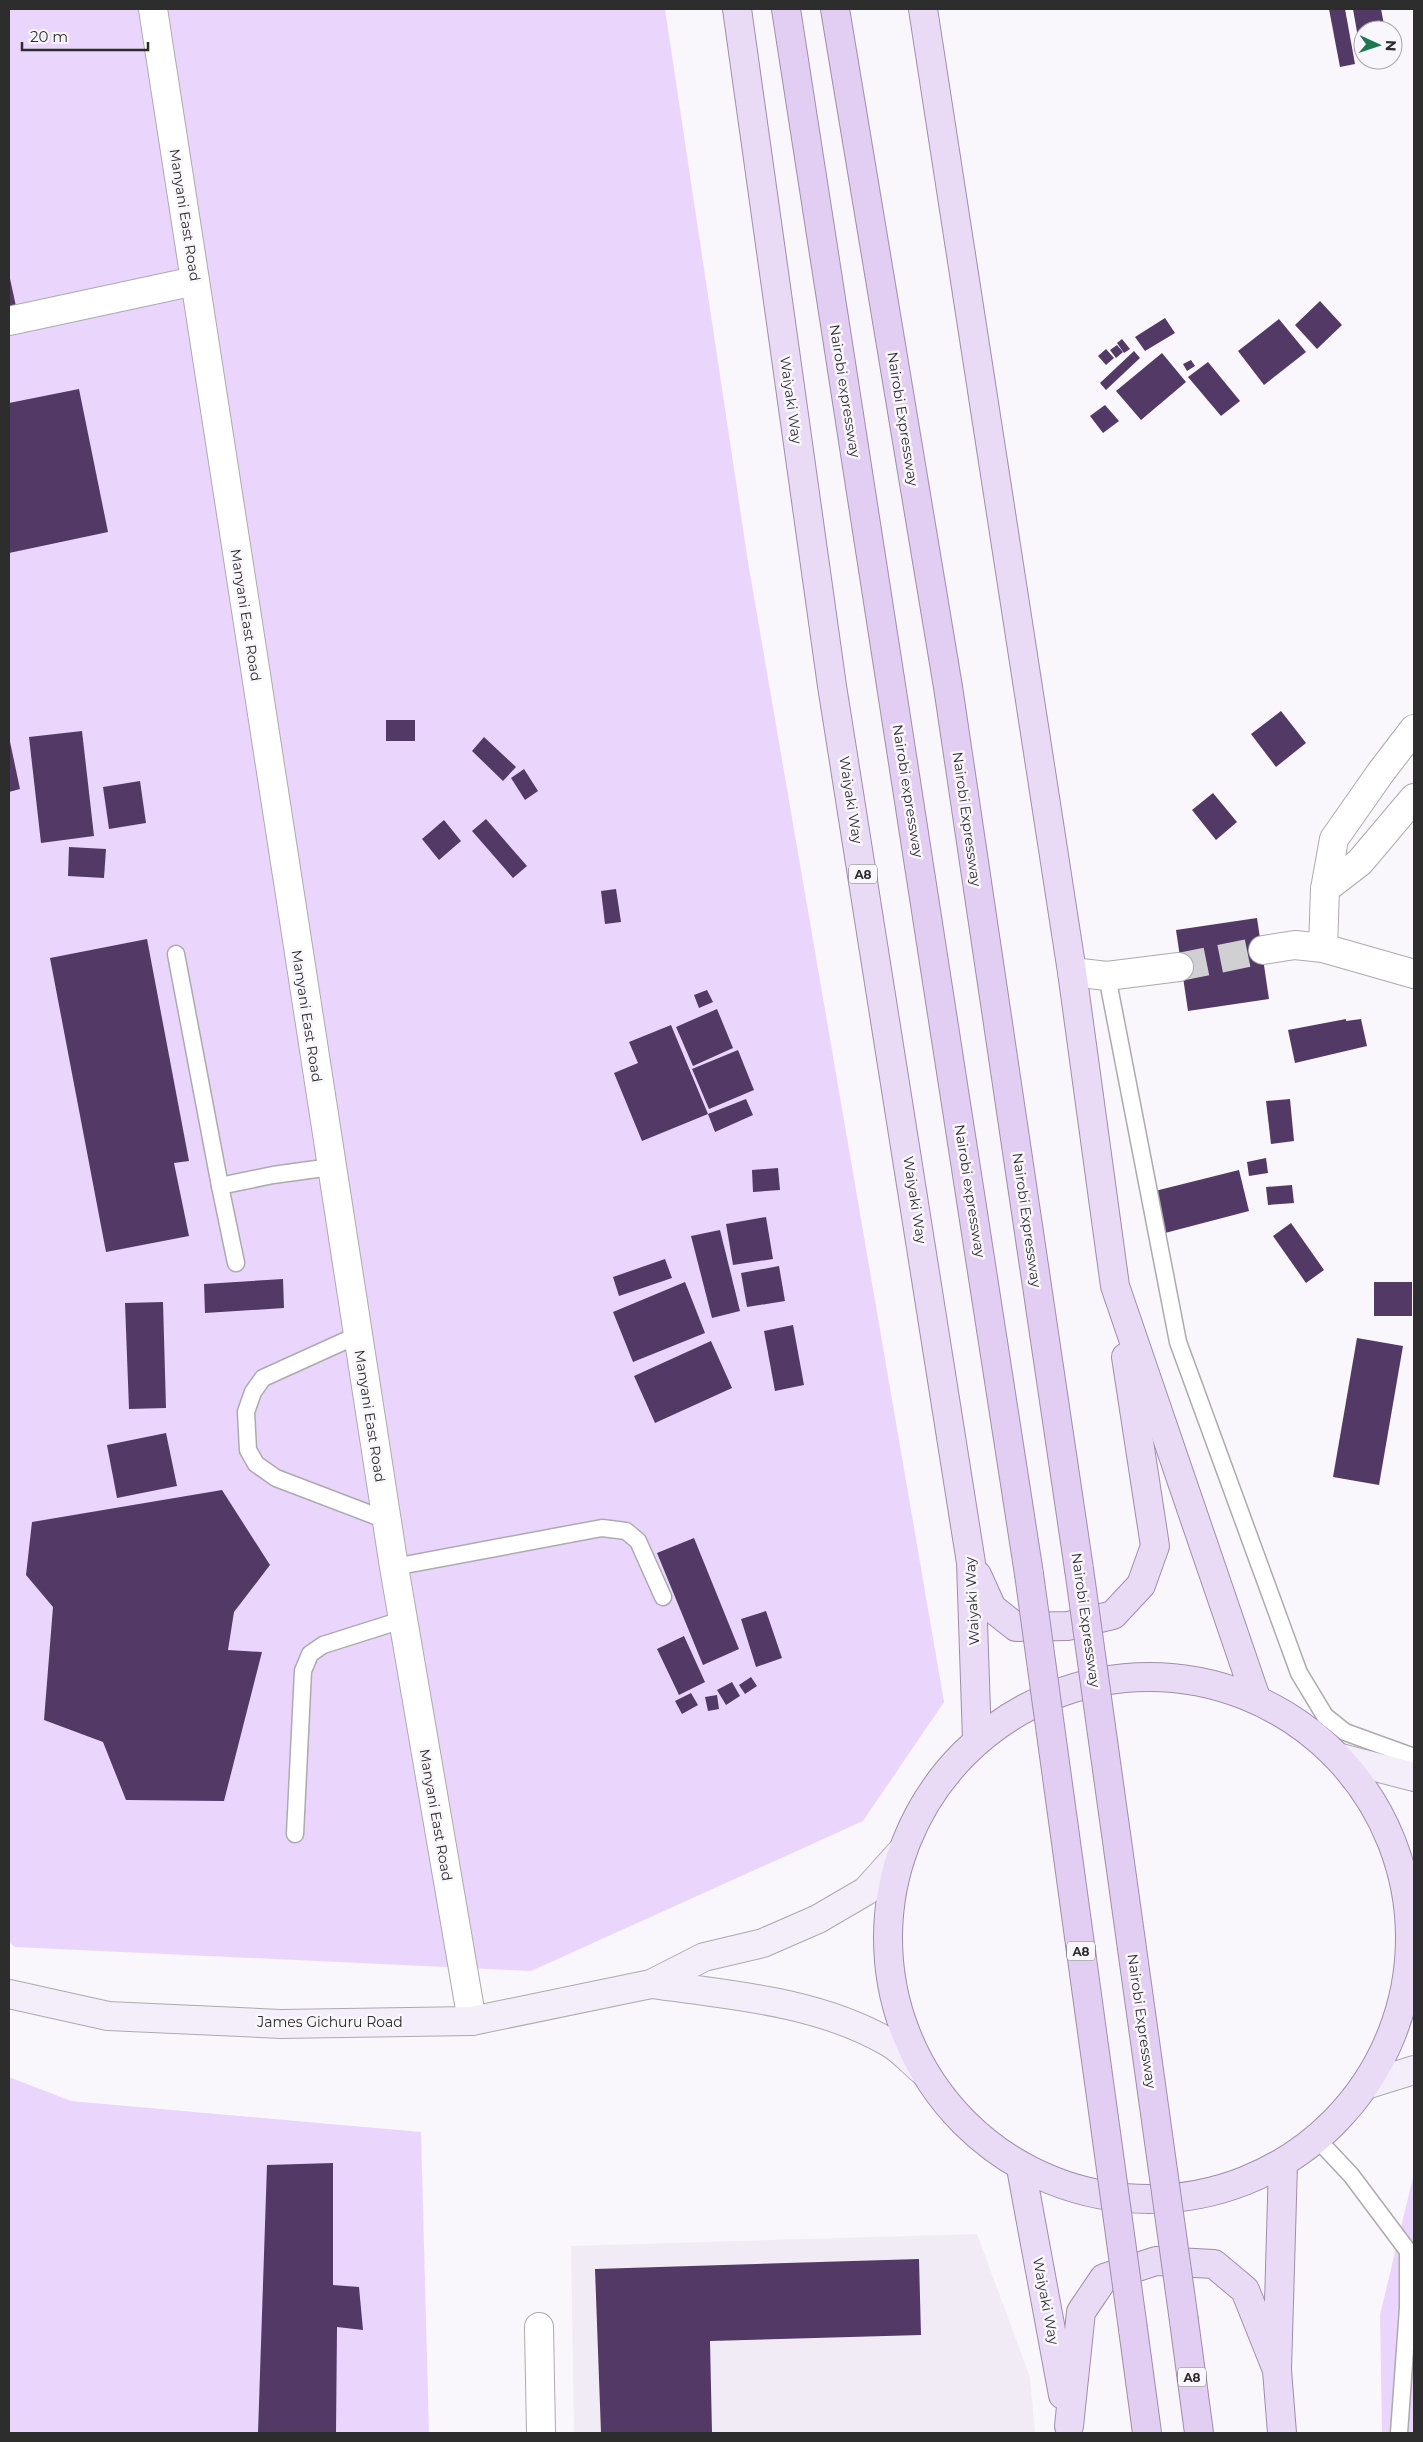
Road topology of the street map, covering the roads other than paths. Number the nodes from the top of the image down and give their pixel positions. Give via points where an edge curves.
1 (153, 9) edge
2 (737, 9) edge
3 (786, 9) edge
4 (835, 9) edge
5 (922, 9) edge
6 (195, 281) junction
7 (9, 321) edge
8 (1414, 728) edge
9 (1414, 798) edge
10 (1324, 889) junction
11 (1323, 948) junction
12 (1263, 950) tunnel mouth
13 (176, 954) dead end
14 (1179, 967) tunnel mouth
15 (1072, 972) junction
16 (1414, 974) edge
17 (1106, 976) junction
18 (331, 1167) junction
19 (220, 1186) junction
20 (236, 1264) dead end
21 (1115, 1286) junction
22 (358, 1335) junction
23 (386, 1520) junction
24 (971, 1564) junction
25 (394, 1567) junction
26 (663, 1597) dead end
27 (402, 1620) junction
28 (1256, 1698) junction
29 (977, 1740) junction
30 (1414, 1757) edge
31 (1341, 1758) junction
32 (1414, 1777) edge
33 (295, 1834) dead end
34 (903, 1850) junction
35 (651, 1984) junction
36 (9, 1994) edge
37 (472, 2021) junction
38 (1414, 2070) edge
39 (924, 2071) junction
40 (1366, 2085) junction
41 (1319, 2141) junction
42 (1283, 2165) junction
43 (1021, 2168) junction
44 (539, 2327) dead end
45 (1277, 2370) junction
46 (1070, 2430) edge
47 (541, 2433) edge
48 (1147, 2433) edge
49 (1199, 2433) edge
50 (1282, 2433) edge
51 (1400, 2433) edge

1 - 6 street, Manyani East Road
2 - 24 main road, Waiyaki Way / A8 via 832,686
3 - 48 highway, Nairobi expressway / A8, bridge via 1029,1574
4 - 49 highway, Nairobi Expressway / A8, bridge via 952,717 1079,1569
5 - 15 main road
6 - 7 street
6 - 18 street, Manyani East Road
8 - 10 street via 1334,839
9 - 10 street via 1360,862
10 - 11 street
11 - 12 street via 1295,945
11 - 16 street
13 - 19 lane
14 - 17 street
15 - 17 street
15 - 21 main road
17 - 30 lane via 1178,1342 1299,1672 1325,1716 1345,1732
18 - 19 lane
18 - 22 street, Manyani East Road
19 - 20 lane
21 - 24 main road via 1155,1546 1141,1585 1113,1615 1068,1626 1016,1627 992,1608
21 - 28 main road
22 - 23 street, Manyani East Road
22 - 23 lane via 263,1378 253,1392 246,1412 248,1450 256,1464 276,1478
23 - 25 street, Manyani East Road
24 - 29 main road, Waiyaki Way / A8
25 - 26 lane via 602,1528 626,1530 638,1541
25 - 27 street, Manyani East Road
27 - 33 lane via 323,1645 310,1654 304,1670
27 - 37 street, Manyani East Road
28 - 29 main road via 1185,1677 1110,1678 1039,1699
28 - 31 main road via 1301,1724
29 - 34 main road via 933,1790
31 - 32 main road
31 - 40 main road via 1381,1816 1405,1882 1411,1952 1398,2022
34 - 35 main road via 866,1891 818,1919 763,1943 704,1956
34 - 39 main road via 890,1906 888,1963 900,2019
35 - 37 main road, James Gichuru Road
35 - 39 main road via 746,1997 815,2012 889,2042
36 - 37 main road, James Gichuru Road via 108,2016 281,2024
38 - 40 main road
39 - 43 main road via 966,2126
40 - 41 main road
41 - 42 main road
41 - 51 lane via 1351,2175 1408,2251 1408,2308
42 - 43 main road via 1198,2197 1107,2199
42 - 45 main road
43 - 46 main road, Waiyaki Way
44 - 47 street
45 - 46 main road via 1245,2290 1214,2264 1156,2261 1104,2278 1081,2312
45 - 50 main road

